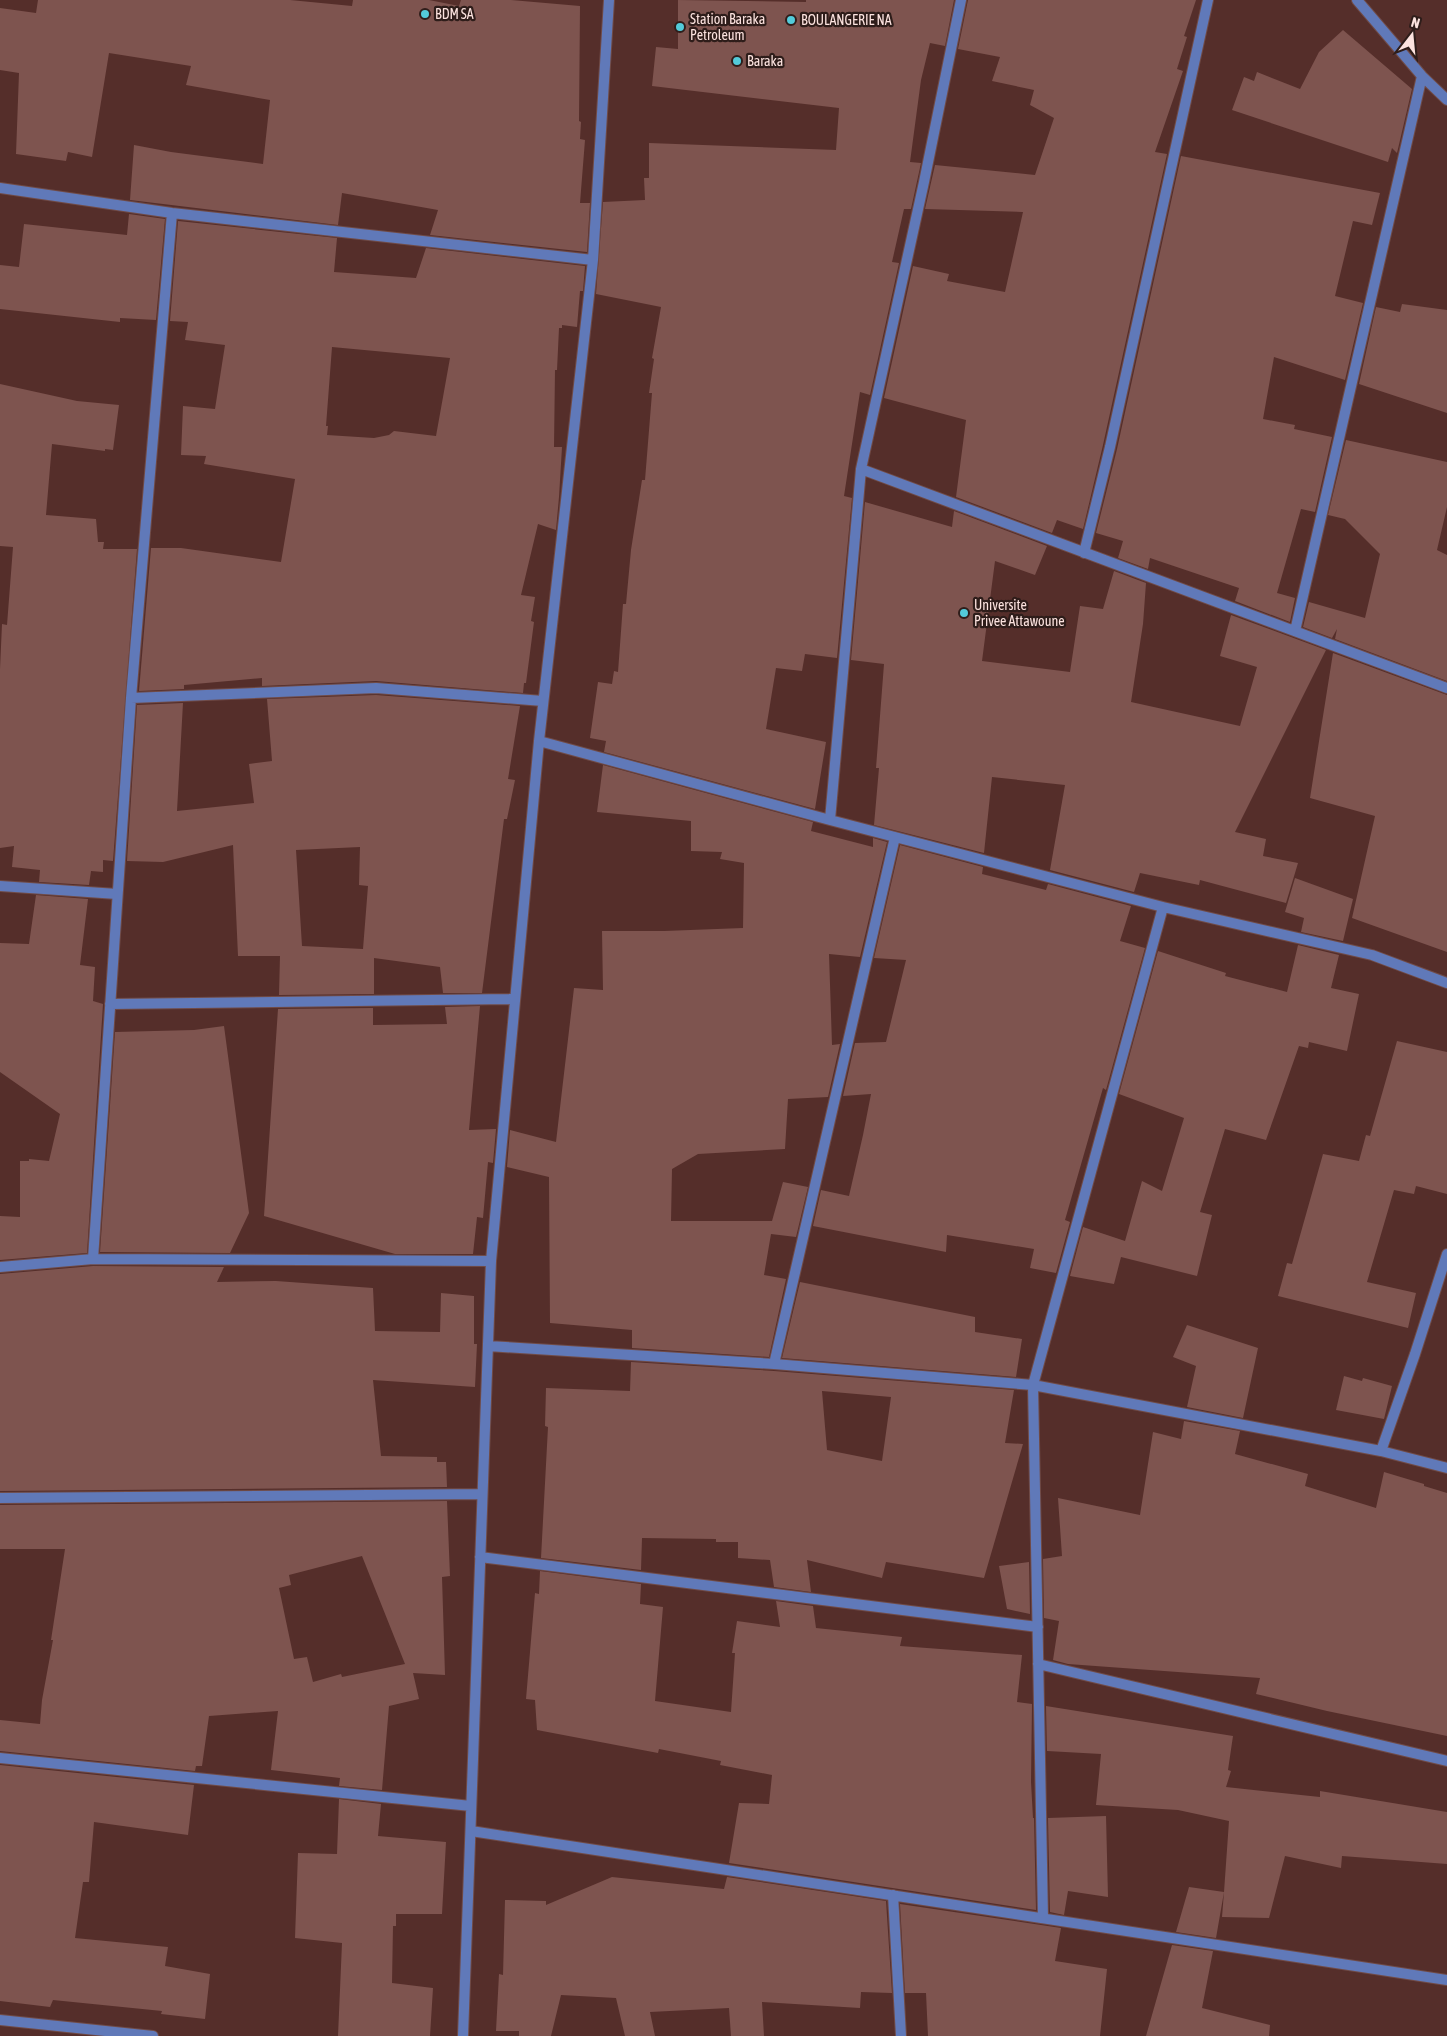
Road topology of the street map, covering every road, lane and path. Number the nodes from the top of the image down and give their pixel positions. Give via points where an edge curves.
1 (609, 0) edge
2 (961, 0) edge
3 (1208, 0) edge
4 (1357, 0) edge
5 (1422, 76) junction
6 (1447, 100) edge
7 (0, 188) edge
8 (172, 213) junction
9 (593, 260) junction
10 (861, 469) junction
11 (1084, 553) junction
12 (1295, 631) junction
13 (1447, 688) edge
14 (130, 698) junction
15 (543, 701) junction
16 (539, 741) junction
17 (830, 820) junction
18 (895, 837) junction
19 (0, 886) edge
20 (117, 894) junction
21 (1163, 907) junction
22 (1447, 984) edge
23 (515, 998) junction
24 (110, 1004) junction
25 (1447, 1254) edge
26 (93, 1259) junction
27 (491, 1261) junction
28 (0, 1267) edge
29 (488, 1346) junction
30 (774, 1364) junction
31 (1033, 1385) junction
32 (1381, 1451) junction
33 (1447, 1468) edge
34 (482, 1494) junction
35 (0, 1498) edge
36 (480, 1557) junction
37 (1038, 1627) junction
38 (1038, 1664) junction
39 (0, 1758) edge
40 (1447, 1761) edge
41 (471, 1806) junction
42 (470, 1831) junction
43 (893, 1895) junction
44 (1043, 1918) junction
45 (1447, 1980) edge
46 (0, 2020) edge
47 (153, 2036) edge
48 (463, 2036) edge
49 (901, 2036) edge

1 - 9 street
2 - 10 street
3 - 11 street
4 - 5 street
5 - 6 street
5 - 12 street
7 - 8 street
8 - 9 street
8 - 14 street
9 - 15 street
10 - 11 street
10 - 17 street
11 - 12 street
12 - 13 street
14 - 15 street via 376,688
14 - 20 street
15 - 16 street
16 - 17 street
16 - 23 street
17 - 18 street
18 - 21 street
18 - 30 street
19 - 20 street
20 - 24 street
21 - 22 street via 1372,955
21 - 31 street
23 - 24 street
23 - 27 street
24 - 26 street
25 - 32 street
26 - 27 street
26 - 28 street
27 - 29 street
29 - 30 street
29 - 34 street
30 - 31 street
31 - 32 street
31 - 37 street
32 - 33 street
34 - 35 street
34 - 36 street
36 - 37 street
36 - 41 street
37 - 38 street
38 - 40 street
38 - 44 street
39 - 41 street
41 - 42 street
42 - 43 street
42 - 48 street
43 - 44 street
43 - 49 street
44 - 45 street
46 - 47 street

